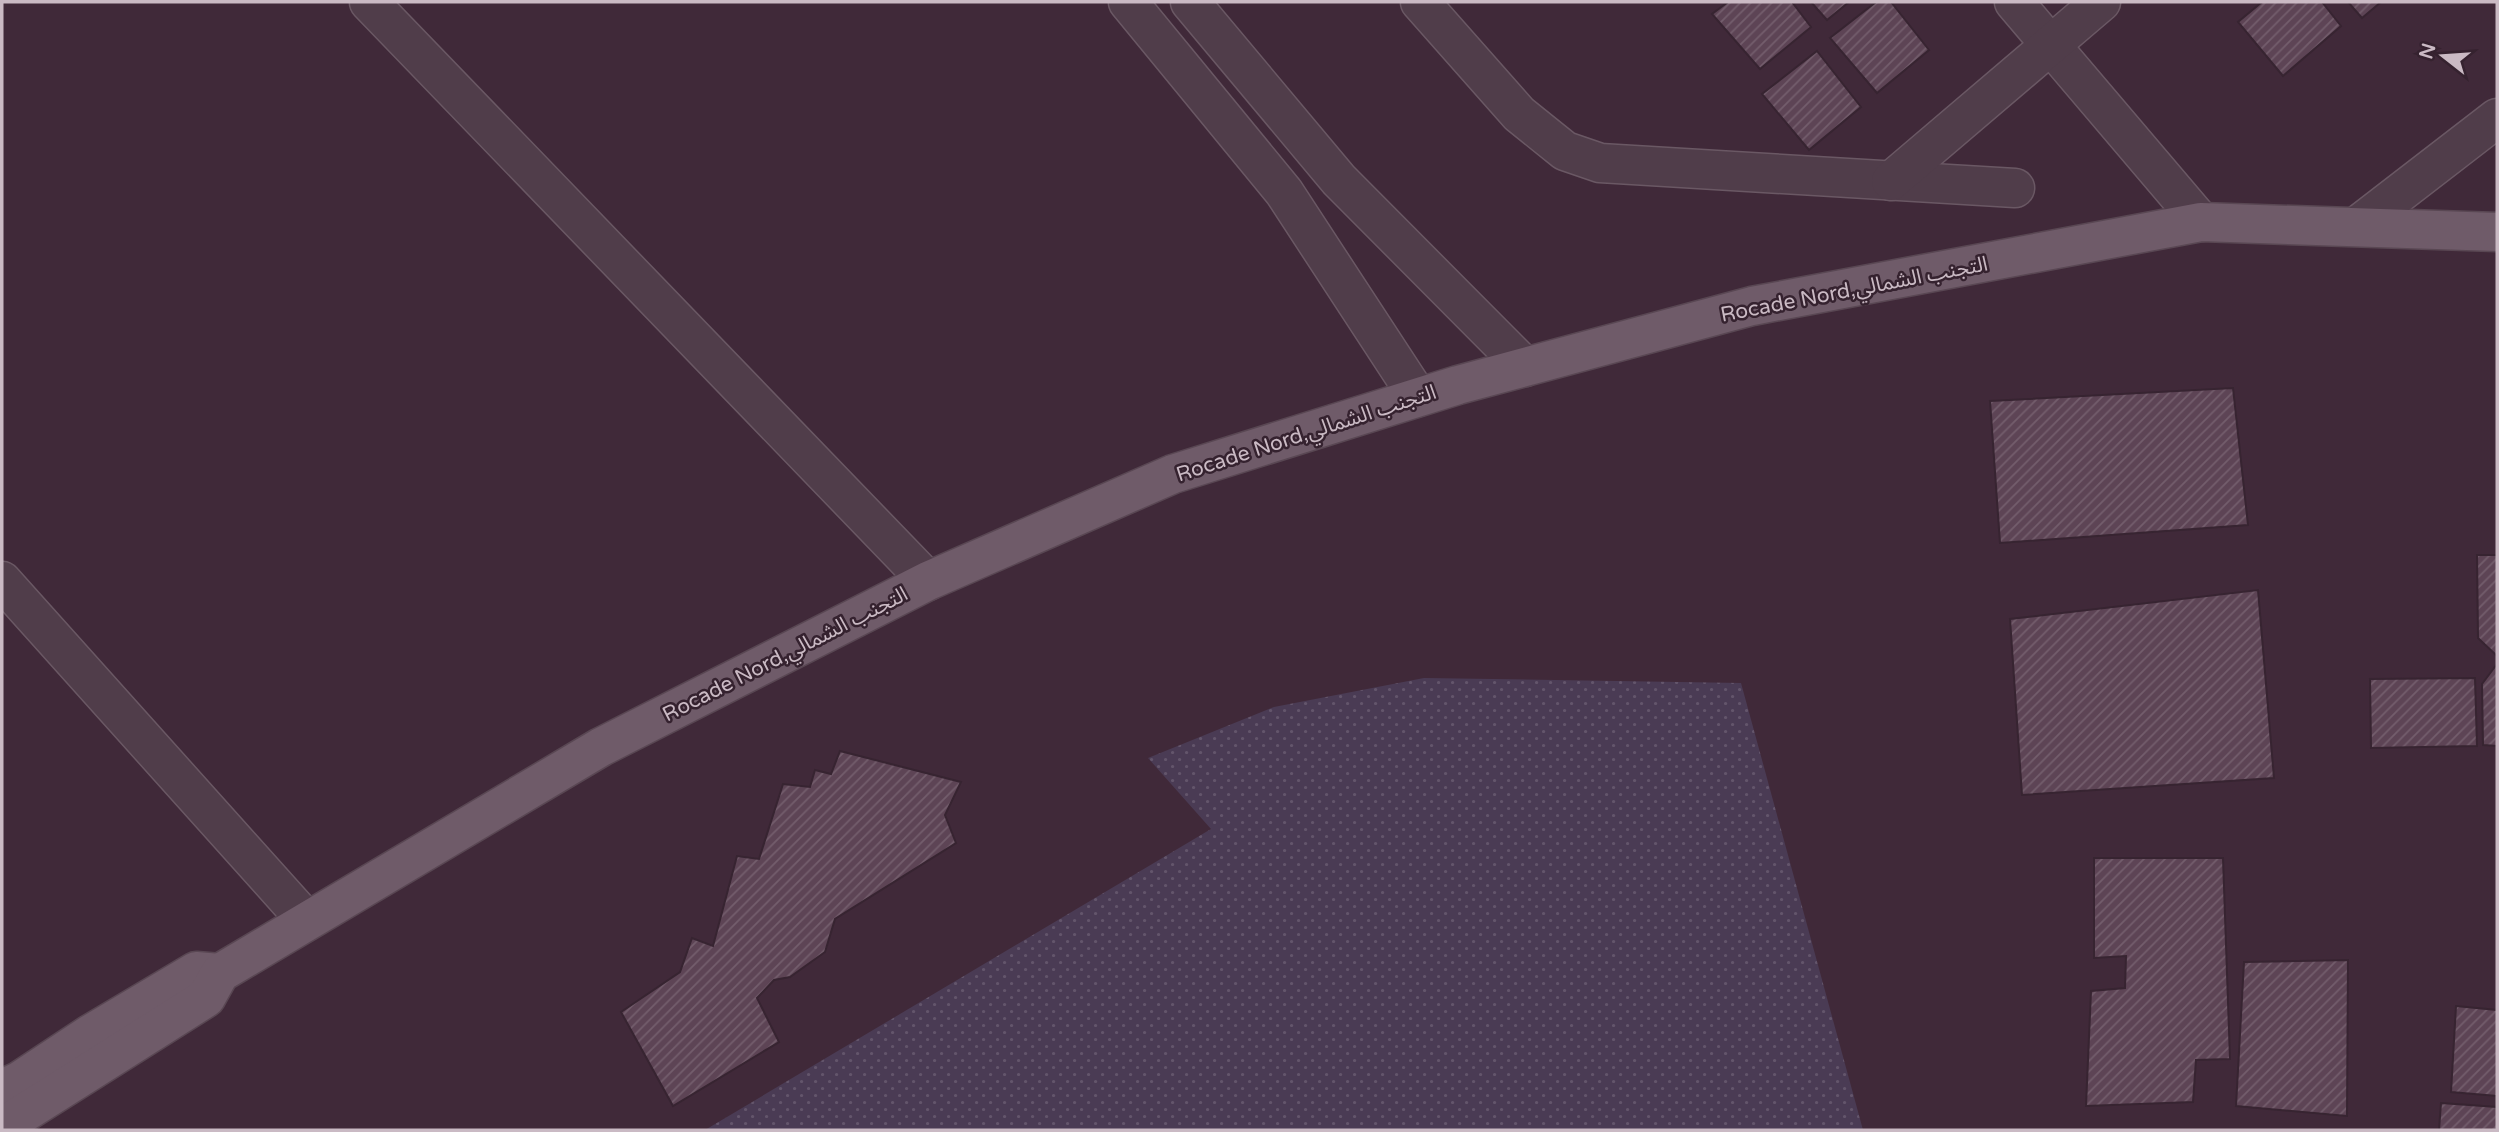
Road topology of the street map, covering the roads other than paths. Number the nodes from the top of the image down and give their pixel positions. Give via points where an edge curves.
1 (369, 2) edge
2 (1128, 2) edge
3 (1190, 2) edge
4 (1420, 2) edge
5 (2014, 2) edge
6 (2101, 2) edge
7 (2051, 45) junction
8 (2497, 118) edge
9 (1891, 181) junction
10 (2015, 188) dead end
11 (2201, 222) junction
12 (2357, 226) junction
13 (2497, 232) edge
14 (1525, 367) junction
15 (1418, 397) junction
16 (2, 580) edge
17 (929, 582) junction
18 (307, 921) junction
19 (220, 973) junction
20 (2, 1090) edge
21 (2, 1127) edge

1 - 17 street
2 - 15 street via 1284,192
3 - 14 street via 1339,180
4 - 9 street via 1519,114 1565,151 1600,163
5 - 7 street
6 - 7 street
7 - 9 street
7 - 11 street
8 - 12 street
9 - 10 street
11 - 12 main road, Rocade Nord,التجنب الشمالي
11 - 14 main road, Rocade Nord,التجنب الشمالي via 1752,306
12 - 13 main road, Rocade Nord,التجنب الشمالي
14 - 15 main road, Rocade Nord,التجنب الشمالي
15 - 17 main road, Rocade Nord,التجنب الشمالي via 1173,474
16 - 18 street
17 - 18 main road, Rocade Nord,التجنب الشمالي via 601,747
18 - 19 main road, Rocade Nord,التجنب الشمالي
19 - 20 main road, Rocade Nord,التجنب الشمالي via 196,971
19 - 21 main road, Rocade Nord,التجنب الشمالي via 206,998

